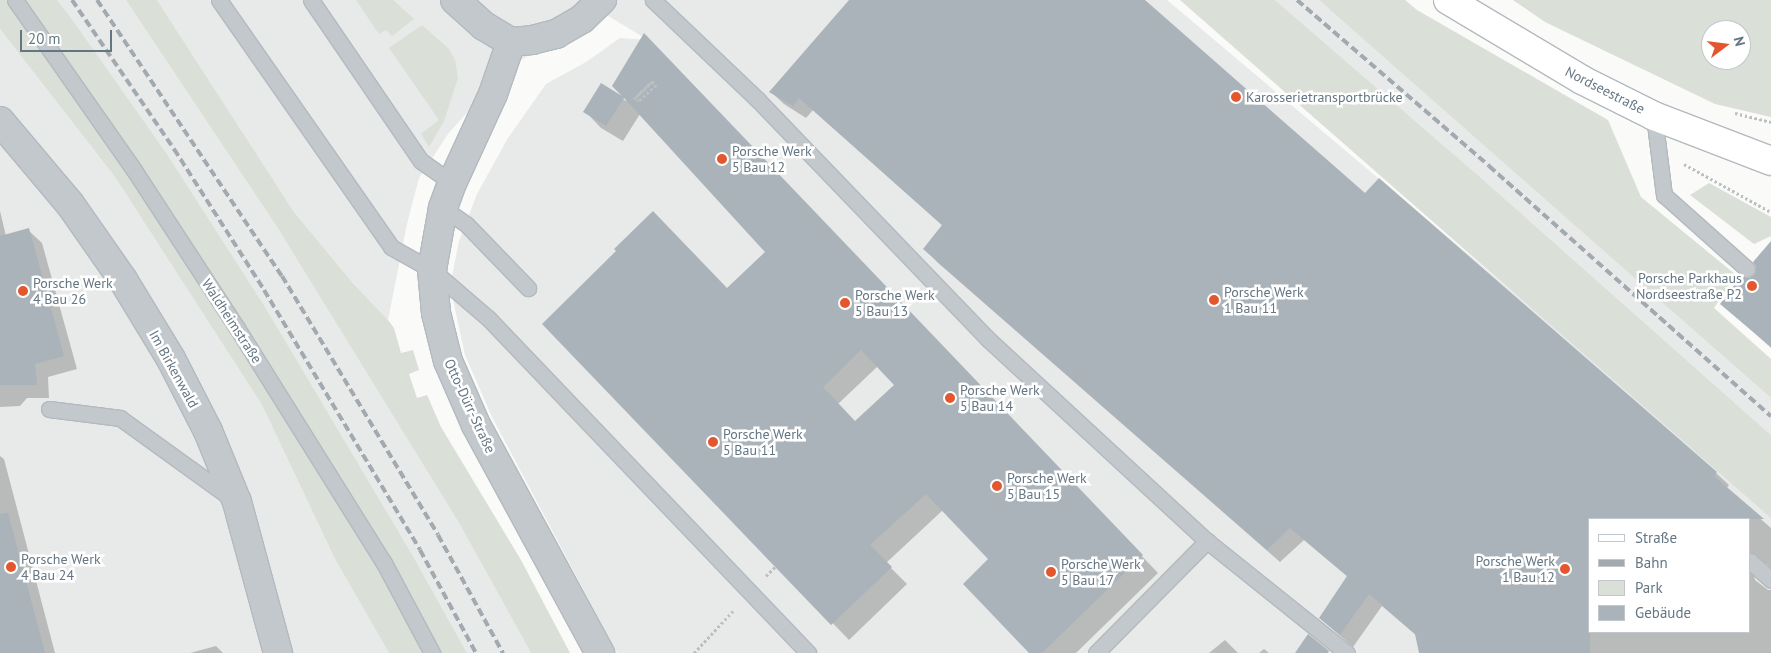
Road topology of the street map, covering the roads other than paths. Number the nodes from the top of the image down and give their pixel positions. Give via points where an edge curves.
1 (15, 0) edge
2 (219, 0) edge
3 (311, 0) edge
4 (455, 0) edge
5 (602, 0) edge
6 (653, 0) edge
7 (1448, 0) edge
8 (511, 42) junction
9 (1654, 116) junction
10 (0, 120) edge
11 (1771, 161) edge
12 (447, 195) junction
13 (1747, 269) dead end
14 (432, 270) junction
15 (528, 288) dead end
16 (49, 409) dead end
17 (237, 502) junction
18 (1207, 541) junction
19 (1751, 562) edge
20 (1771, 580) edge
21 (278, 653) edge
22 (432, 653) edge
23 (600, 653) edge
24 (808, 653) edge
25 (1096, 653) edge
26 (1347, 653) edge

1 - 22 lane, Waldheimstraße via 134,170 237,328 384,563
2 - 14 lane via 391,247
3 - 12 lane
4 - 8 street via 484,26
5 - 8 street via 582,19 556,34
6 - 18 lane via 757,99 988,339
7 - 9 main road, Nordseestraße via 1582,80
8 - 12 street, Otto-Dürr-Straße via 493,94
9 - 11 main road, Nordseestraße
9 - 13 lane via 1664,195
10 - 17 street, Im Birkenwald via 70,204 123,280 171,359 200,415
12 - 14 street, Otto-Dürr-Straße
12 - 15 lane via 467,225
14 - 23 street, Otto-Dürr-Straße via 436,312 448,361 476,425
14 - 24 lane via 489,320
16 - 17 lane via 120,418
17 - 21 street, Im Birkenwald
18 - 25 lane
18 - 26 lane
19 - 20 lane

